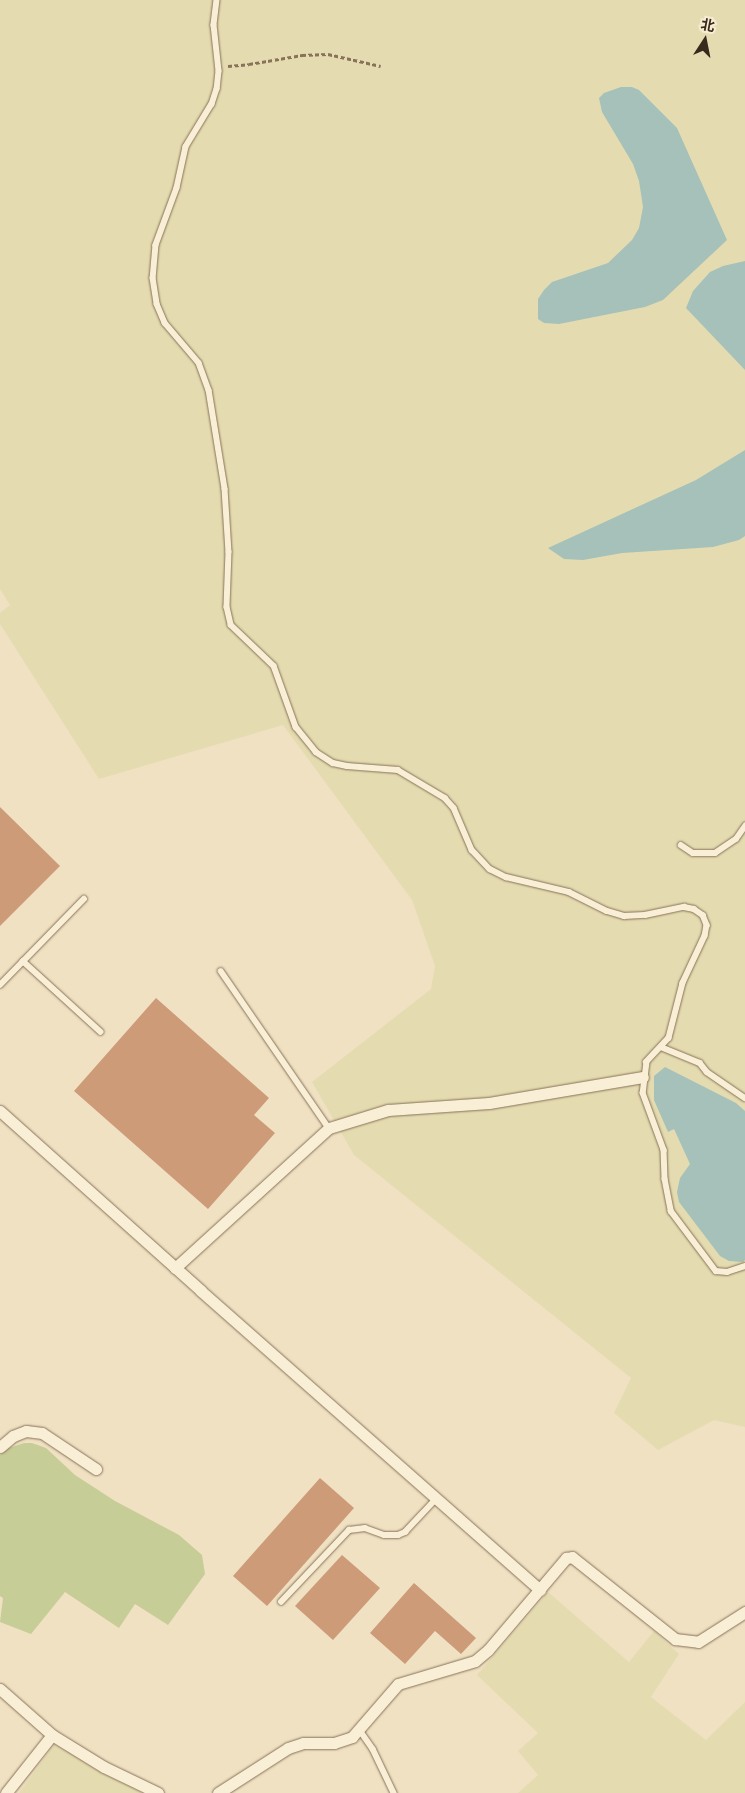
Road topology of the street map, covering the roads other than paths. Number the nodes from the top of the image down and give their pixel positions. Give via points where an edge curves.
1 (217, 0) edge
2 (745, 826) edge
3 (681, 845) dead end
4 (84, 899) dead end
5 (23, 961) junction
6 (221, 971) dead end
7 (0, 985) edge
8 (101, 1032) dead end
9 (661, 1047) junction
10 (643, 1077) junction
11 (745, 1098) edge
12 (0, 1111) edge
13 (329, 1128) junction
14 (745, 1266) edge
15 (175, 1268) junction
16 (0, 1447) edge
17 (96, 1469) dead end
18 (436, 1498) junction
19 (540, 1590) junction
20 (281, 1602) dead end
21 (745, 1612) edge
22 (0, 1689) edge
23 (359, 1729) junction
24 (52, 1736) junction
25 (6, 1793) edge
26 (158, 1793) edge
27 (218, 1793) edge
28 (394, 1793) edge

1 - 9 lane via 214,25 219,66 217,89 212,104 186,147 177,188 158,234 152,278 165,323 199,363 208,385 226,497 230,625 274,666 296,727 316,752 334,763 347,766 398,770 445,798 454,808 472,850 490,869 506,877 569,892 624,916 684,907 703,915 707,925 705,936 683,984 669,1038
2 - 3 lane via 736,839 715,853 693,853
4 - 5 lane
5 - 7 lane
5 - 8 lane
6 - 13 lane
9 - 10 lane via 647,1062
9 - 11 lane via 700,1063 707,1072
10 - 13 street via 489,1103 388,1110
10 - 14 lane via 642,1093 664,1150 671,1211 716,1271 727,1272
12 - 15 street
13 - 15 street
15 - 18 street
16 - 17 street via 13,1436 26,1431 42,1433
18 - 19 street
18 - 20 lane via 405,1532 398,1535 384,1535 365,1528 349,1530
19 - 21 street via 566,1558 572,1557 675,1639 698,1642
19 - 23 street via 480,1657 469,1664 398,1684
22 - 24 street
23 - 27 street via 352,1737 334,1743 303,1743 288,1748
23 - 28 lane
24 - 25 street
24 - 26 street via 104,1767

